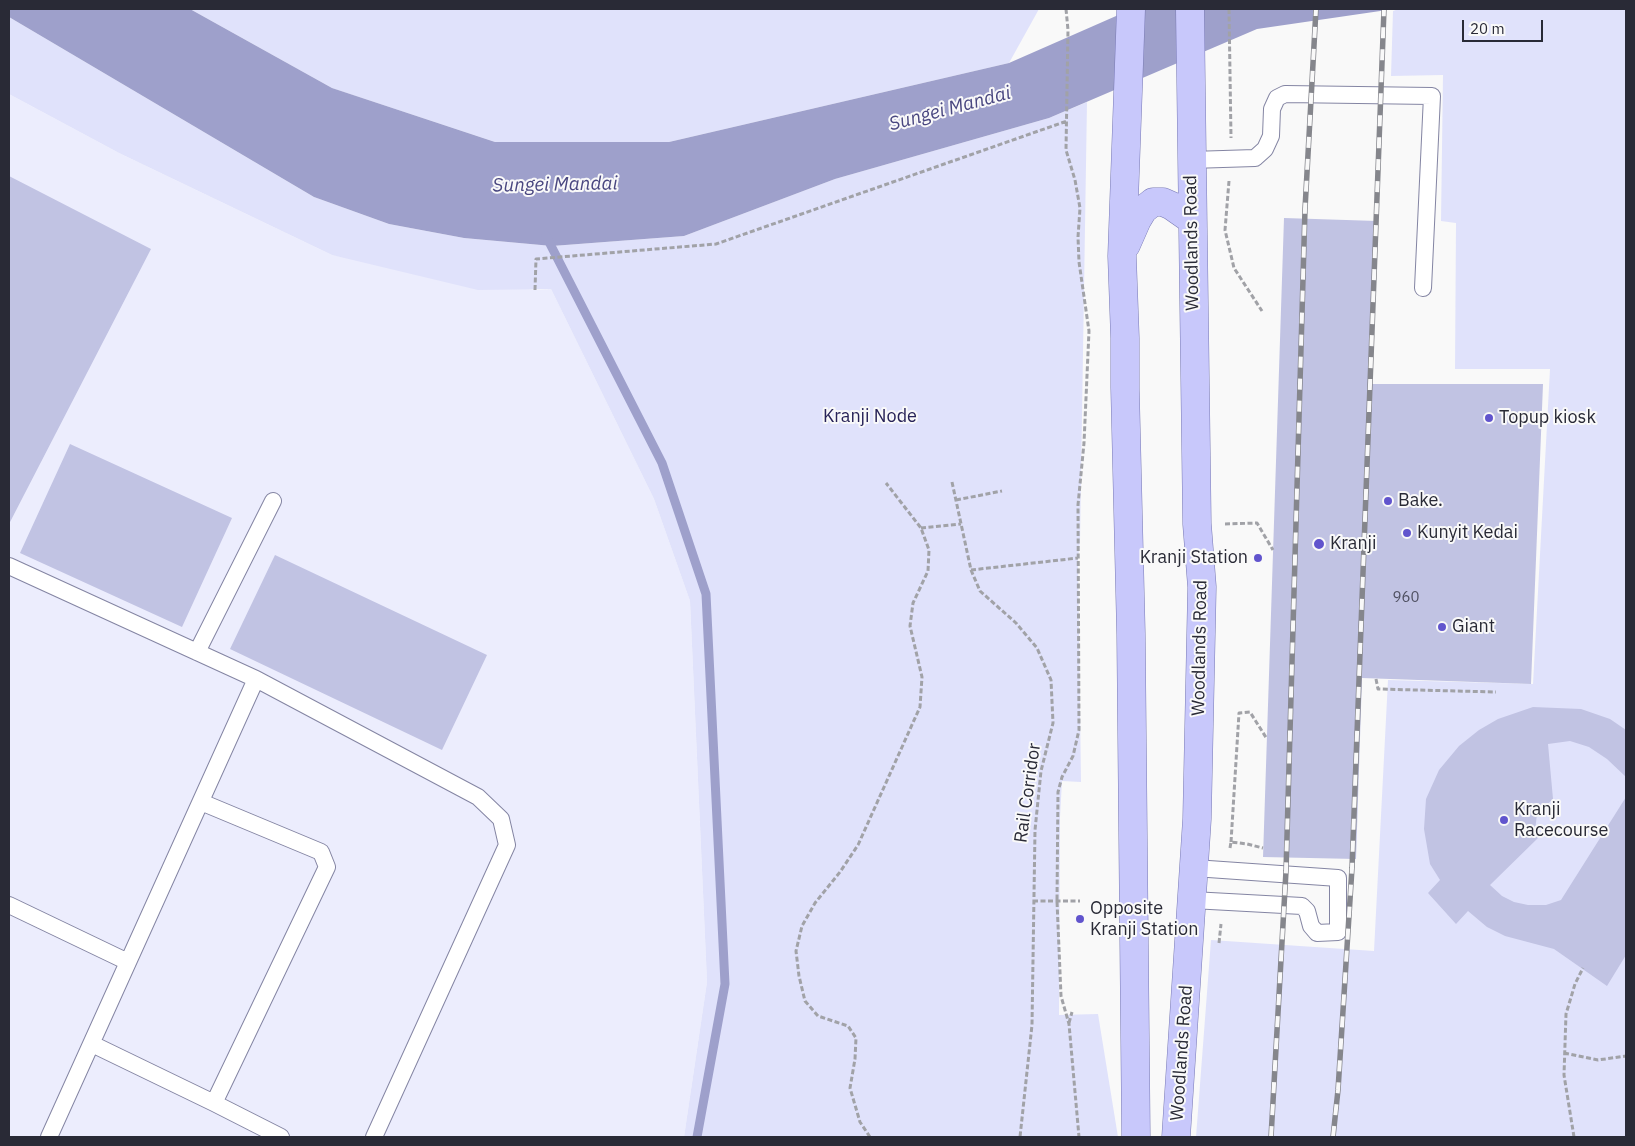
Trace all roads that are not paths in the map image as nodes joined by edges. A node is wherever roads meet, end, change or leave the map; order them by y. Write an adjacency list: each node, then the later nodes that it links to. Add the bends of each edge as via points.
1 (1190, 9): 3 (main road, Woodlands Road)
2 (1129, 13): 5 (main road)
3 (1191, 160): 4 (main road, Woodlands Road); 6 (lane, via 1255,158 1265,149 1271,136 1272,109 1277,98 1285,94 1432,96)
4 (1192, 220): 5 (main road, via 1172,206 1153,202 1137,220); 12 (main road, Woodlands Road, via 1197,524 1202,587)
5 (1122, 256): 21 (main road, via 1131,634)
6 (1423, 288)
7 (273, 501): 9 (lane)
8 (9, 566): 9 (lane)
9 (196, 652): 10 (lane)
10 (256, 679): 11 (lane); 20 (lane, via 478,797 501,819 507,845)
11 (201, 802): 15 (lane); 17 (lane, via 321,852 327,867)
12 (1194, 868): 13 (main road, Woodlands Road); 13 (lane, via 1338,878 1338,932 1317,933 1302,906)
13 (1192, 900): 22 (main road, Woodlands Road)
14 (9, 905): 15 (lane)
15 (128, 962): 16 (lane)
16 (92, 1044): 17 (lane); 18 (lane)
17 (214, 1103): 19 (lane)
18 (49, 1137)
19 (281, 1137)
20 (374, 1137)
21 (1136, 1137)
22 (1176, 1137)

